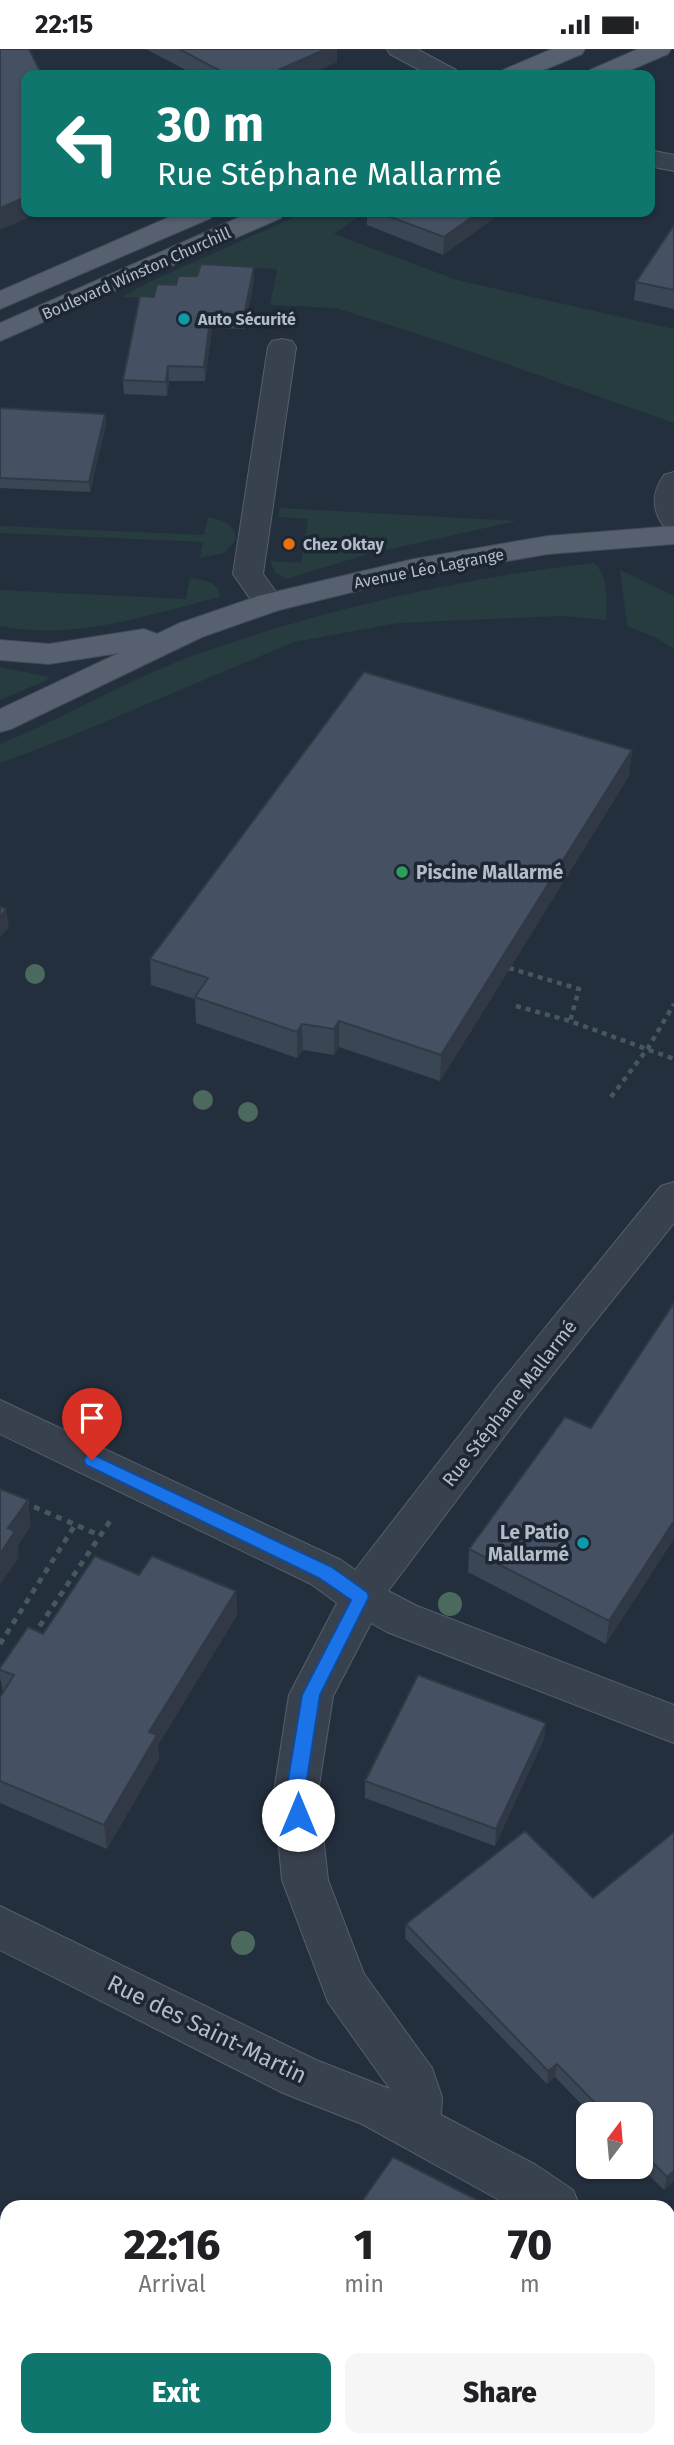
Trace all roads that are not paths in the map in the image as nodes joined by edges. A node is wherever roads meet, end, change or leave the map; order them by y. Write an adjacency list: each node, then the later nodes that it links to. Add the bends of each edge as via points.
1 (399, 49): 4 (street)
2 (573, 49): 5 (main road)
3 (659, 49): 6 (main road)
4 (438, 70)
5 (524, 70)
6 (611, 70)
7 (655, 159): 8 (street)
8 (674, 163)
9 (191, 217): 11 (main road, Boulevard Winston Churchill)
10 (261, 217): 12 (main road, Boulevard Winston Churchill)
11 (0, 301)
12 (0, 333)
13 (282, 347): 17 (street, via 248,574)
14 (674, 481): 15 (street, via 668,491)
15 (674, 519)
16 (674, 535): 17 (main road, Avenue Léo Lagrange, via 522,549 414,568)
17 (269, 604): 18 (main road, Avenue Léo Lagrange)
18 (191, 630): 19 (main road, Avenue Léo Lagrange, via 49,654); 20 (main road, Avenue Léo Lagrange)
19 (0, 650)
20 (0, 722)
21 (670, 1209): 23 (street, Rue Stéphane Mallarmé, via 511,1398)
22 (0, 1416): 23 (street, via 326,1572)
23 (361, 1597): 24 (street, via 402,1619); 26 (street, via 311,1695 296,1792 304,1880 345,1987 415,2084)
24 (674, 1724)
25 (0, 1927): 26 (street, Rue des Saint-Martin, via 300,2077)
26 (416, 2126): 27 (street, Rue des Saint-Martin)
27 (545, 2200)

